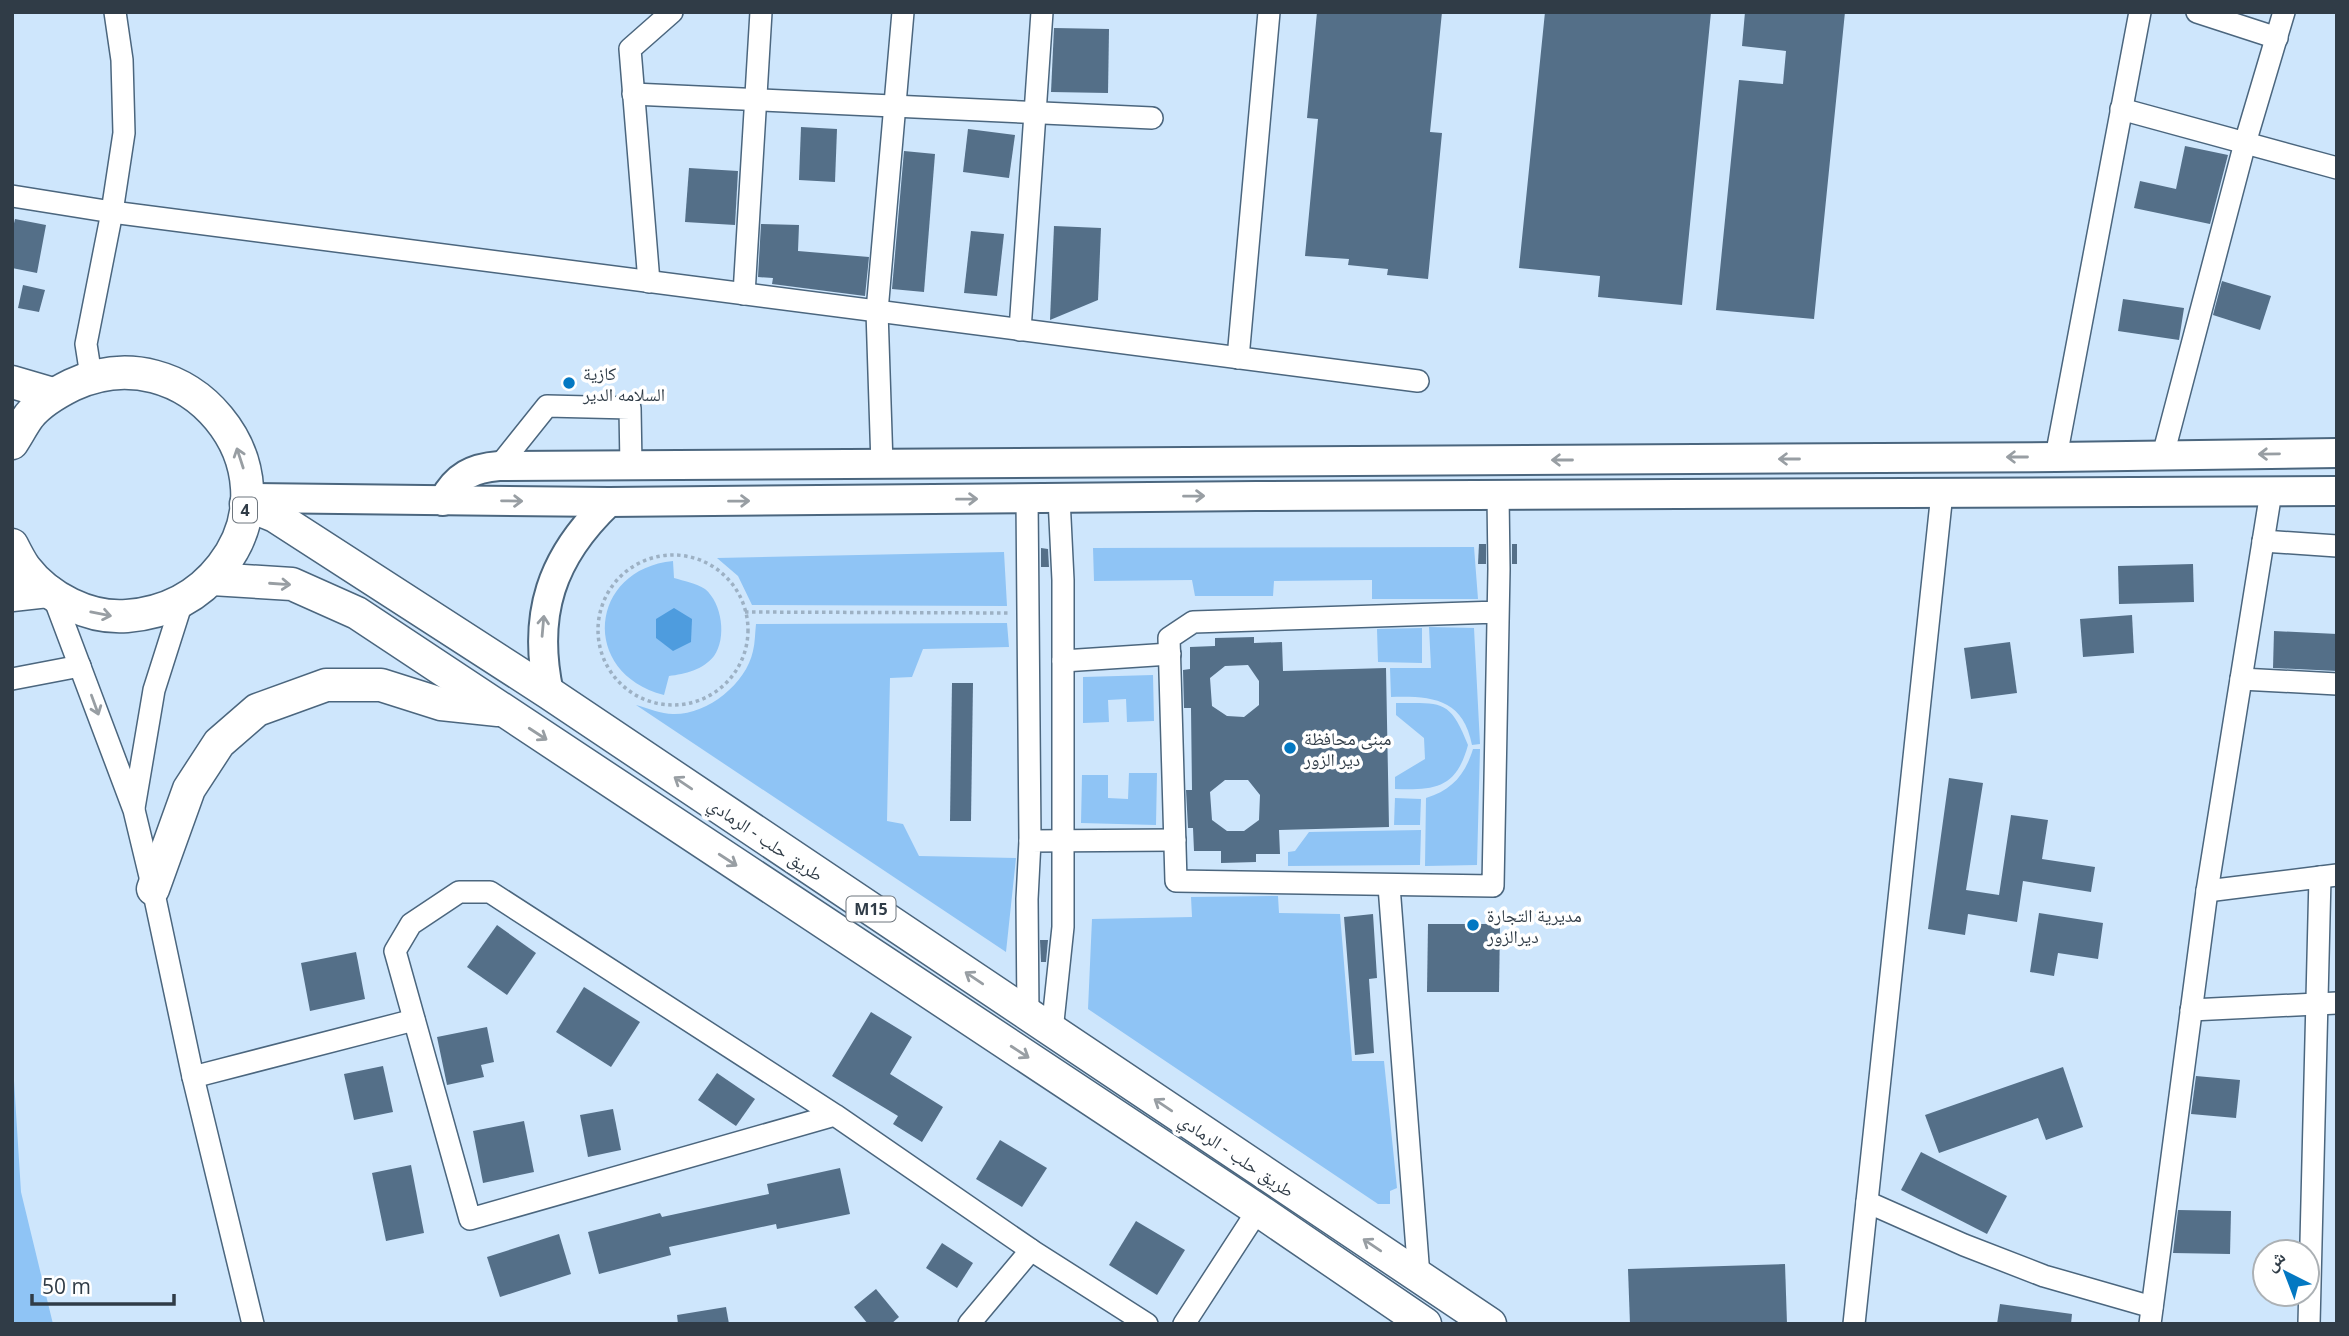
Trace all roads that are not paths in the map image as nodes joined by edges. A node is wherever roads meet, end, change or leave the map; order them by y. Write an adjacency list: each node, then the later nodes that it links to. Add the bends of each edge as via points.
1 (115, 12): 20 (street, via 124,133)
2 (672, 12): 11 (street, via 629,49)
3 (761, 12): 12 (street)
4 (903, 12): 13 (street)
5 (1042, 12): 15 (street)
6 (1269, 12): 25 (street)
7 (2140, 12): 14 (street)
8 (2197, 12): 10 (street)
9 (2284, 12): 10 (street)
10 (2277, 37): 17 (street)
11 (634, 94): 12 (street); 21 (street)
12 (756, 100): 13 (street); 22 (street)
13 (895, 106): 15 (street); 23 (street)
14 (2121, 109): 17 (street); 34 (street)
15 (1035, 113): 16 (street); 24 (street)
16 (1152, 118)
17 (2245, 143): 18 (street); 32 (street)
18 (2337, 168)
19 (12, 197): 20 (street)
20 (112, 212): 21 (street); 26 (street, via 86,344)
21 (649, 282): 22 (street)
22 (744, 294): 23 (street)
23 (877, 311): 24 (street); 35 (street)
24 (1020, 330): 25 (street)
25 (1238, 358): 27 (street)
26 (92, 376): 29 (highway, 4); 45 (highway, 4, one-way to 26, via 243,466 232,435 212,408 187,388 156,376 124,371)
27 (1418, 381)
28 (12, 382): 29 (highway)
29 (53, 394): 30 (highway, 4, via 29,415)
30 (12, 443)
31 (2337, 453): 33 (main road, one-way to 33)
32 (2163, 455): 33 (main road); 34 (main road)
33 (2197, 455): 39 (main road)
34 (2056, 457): 35 (main road, one-way to 35)
35 (881, 465): 37 (main road)
36 (499, 466): 37 (main road); 37 (street, via 547,406 630,408); 46 (main road, via 467,472)
37 (631, 466)
38 (2337, 491): 40 (main road)
39 (2198, 492): 40 (main road); 41 (main road)
40 (2271, 492): 48 (street)
41 (1942, 493): 42 (main road); 78 (street)
42 (1498, 495): 44 (main road, one-way to 42); 55 (street)
43 (1027, 498): 44 (main road); 47 (main road, one-way to 43); 66 (street)
44 (1059, 498): 57 (street)
45 (246, 501): 46 (main road); 51 (highway, 4, via 241,531); 62 (highway, طريق حلب - الرمادي / M15)
46 (443, 501): 47 (main road, one-way to 47)
47 (609, 502): 62 (main road, one-way to 47, via 542,641 550,589 573,541)
48 (2263, 541): 50 (street); 60 (street)
49 (12, 545): 52 (highway, 4, via 25,568)
50 (2337, 546)
51 (212, 579): 54 (highway, 4); 63 (highway, طريق حلب - الرمادي / M15, one-way to 63, via 292,584 357,613)
52 (50, 593): 53 (highway); 54 (highway, 4, one-way to 54, via 83,610 117,617 150,614); 58 (street)
53 (12, 595)
54 (182, 602): 64 (street, via 154,690)
55 (1498, 612): 56 (street, via 1193,622 1169,638); 69 (street, via 1493,886)
56 (1170, 654): 57 (street); 65 (street)
57 (1063, 661): 67 (street)
58 (80, 666): 59 (street); 64 (street, one-way to 64)
59 (12, 679)
60 (2241, 679): 61 (street); 71 (street)
61 (2337, 684)
62 (549, 693): 75 (highway, طريق حلب - الرمادي / M15, one-way to 62)
63 (501, 710): 70 (highway, via 441,704 381,685 326,685 257,710 219,743 189,789); 79 (highway, طريق حلب - الرمادي / M15, one-way to 79)
64 (134, 810): 70 (street)
65 (1175, 840): 67 (street); 69 (street, via 1176,881)
66 (1030, 841): 67 (street); 75 (street, via 1027,899)
67 (1064, 842): 75 (street, via 1063,927)
68 (2328, 876): 71 (street); 72 (street)
69 (1389, 886): 81 (street)
70 (153, 889): 76 (street)
71 (2207, 891): 73 (street)
72 (2327, 1003): 73 (street); 91 (street)
73 (2191, 1010): 83 (street)
74 (414, 1020): 76 (street); 77 (street, via 470,1219); 77 (street, via 395,951 411,924 459,892 491,892)
75 (1040, 1023): 81 (highway, طريق حلب - الرمادي / M15, one-way to 75)
76 (193, 1077): 84 (street)
77 (835, 1115): 80 (street)
78 (1867, 1202): 83 (street, via 1964,1245); 90 (street)
79 (1258, 1210): 82 (highway, طريق حلب - الرمادي / M15); 87 (street)
80 (1031, 1250): 85 (street); 86 (street)
81 (1419, 1276): 89 (highway, طريق حلب - الرمادي / M15)
82 (1392, 1315): 88 (highway, طريق حلب - الرمادي / M15)
83 (2151, 1315)
84 (253, 1324)
85 (969, 1324)
86 (1147, 1324)
87 (1184, 1324)
88 (1425, 1324)
89 (1490, 1324)
90 (1854, 1324)
91 (2309, 1324)

